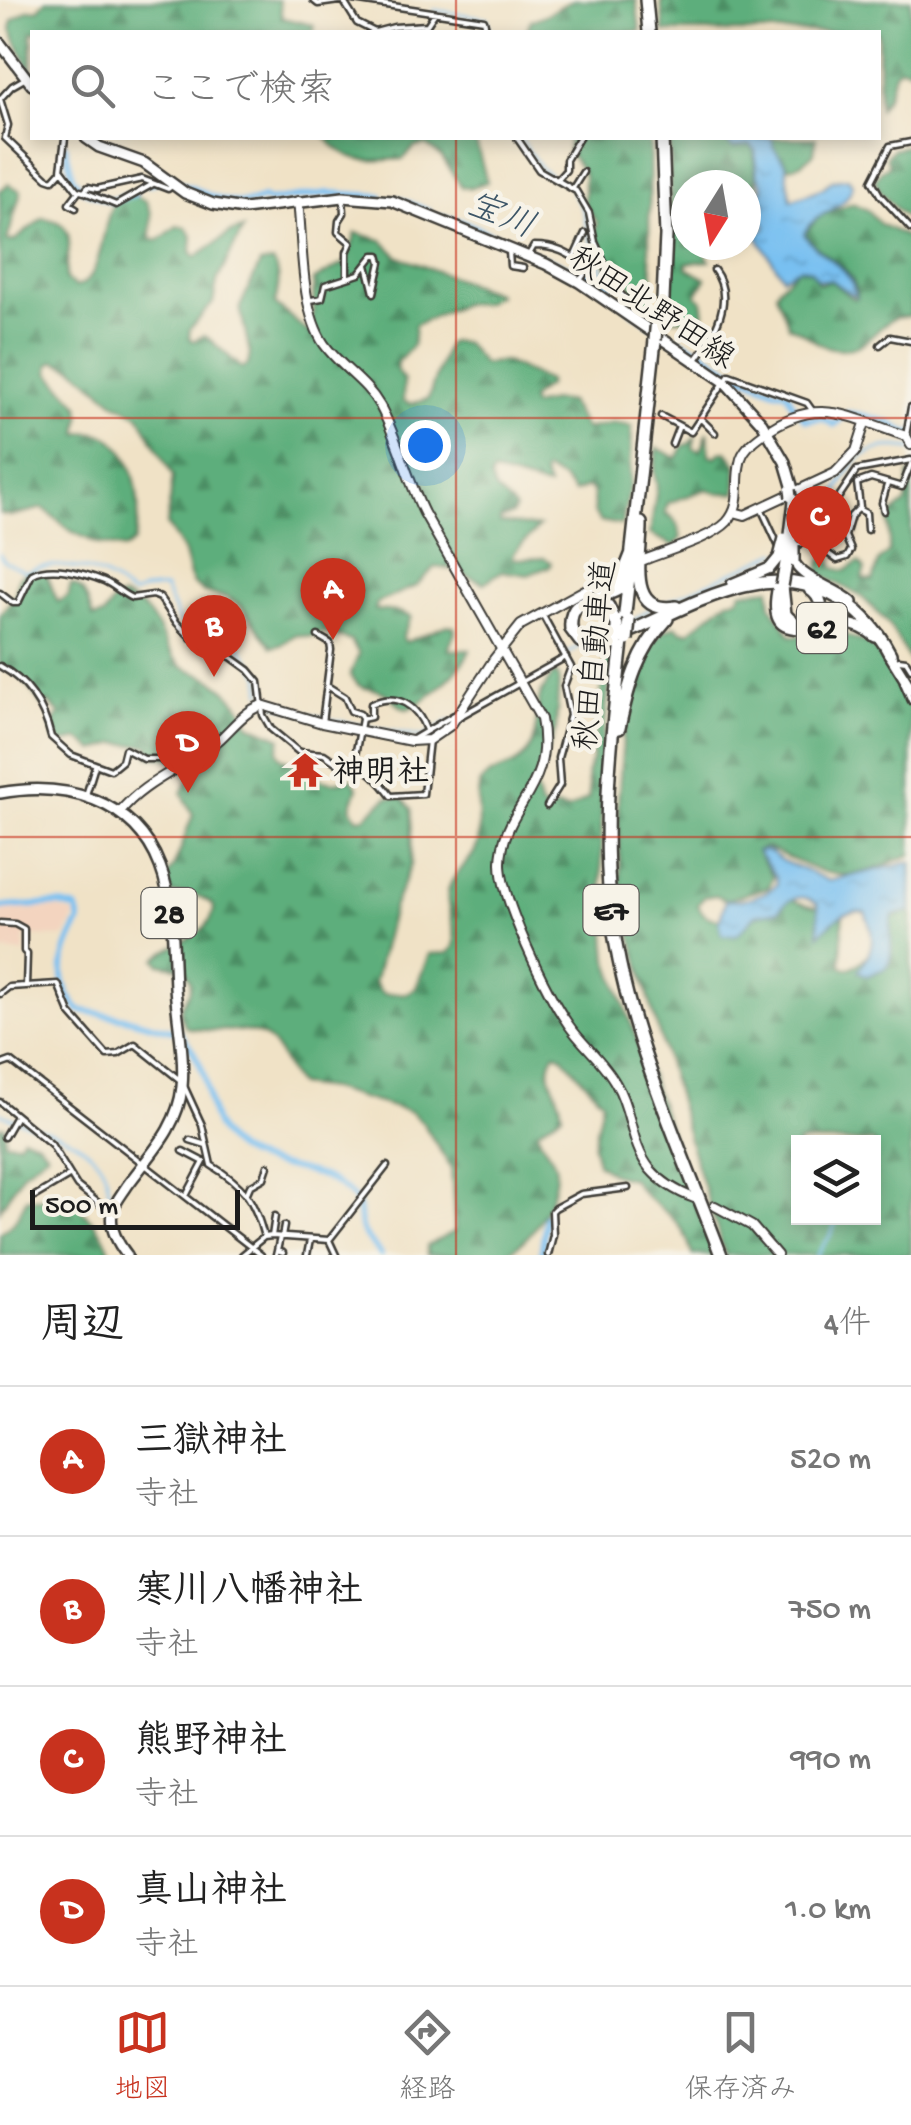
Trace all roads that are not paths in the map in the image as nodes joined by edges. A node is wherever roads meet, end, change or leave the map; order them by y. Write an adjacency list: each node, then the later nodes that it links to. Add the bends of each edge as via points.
1 (313, 0): 4 (street)
2 (354, 0): 5 (street)
3 (646, 0): 9 (highway)
4 (345, 1): 6 (street, via 357,23)
5 (434, 13): 7 (street, via 426,26); 8 (street, via 484,20)
6 (371, 30)
7 (387, 30)
8 (486, 30)
9 (650, 30)
10 (0, 43): 11 (main road)
11 (30, 82): 12 (street)
12 (0, 99): 20 (street, via 5,138 47,178)
13 (64, 140): 20 (street)
14 (89, 140): 19 (main road, 秋田北野田線)
15 (518, 140): 23 (street, via 539,170)
16 (578, 140): 23 (street)
17 (660, 140): 45 (highway, 秋田自動車道, bridge)
18 (911, 142): 31 (street, via 890,146 872,181)
19 (144, 163): 22 (street); 24 (main road, 秋田北野田線)
20 (61, 170): 27 (street)
21 (582, 172): 26 (street)
22 (142, 179): 25 (street); 27 (street)
23 (555, 180): 26 (street)
24 (170, 181): 25 (street, via 168,188); 29 (main road, 秋田北野田線, via 196,198 237,209)
25 (151, 184): 27 (street, via 116,205)
26 (573, 188): 38 (street, via 589,213)
27 (84, 191): 30 (street, via 70,204)
28 (343, 197): 29 (main road, 秋田北野田線); 35 (main road, 秋田北野田線, via 401,204); 42 (street, via 338,232 351,243)
29 (298, 201): 43 (street)
30 (76, 208)
31 (911, 228)
32 (585, 233): 37 (street)
33 (528, 239): 34 (street)
34 (536, 245): 36 (street); 37 (street)
35 (509, 247): 36 (main road, 秋田北野田線); 36 (street, via 510,266 521,269)
36 (528, 254): 41 (main road, 秋田北野田線)
37 (574, 255): 41 (street)
38 (602, 262): 41 (street); 44 (street)
39 (367, 265): 39 (street, via 374,255 381,258 374,293); 42 (street)
40 (714, 270): 48 (street, via 724,288 718,327)
41 (585, 274): 44 (main road, 秋田北野田線)
42 (348, 278): 43 (street, via 325,284 322,298)
43 (308, 301): 84 (street, via 323,342 383,410 416,498)
44 (622, 304): 48 (main road, 秋田北野田線)
45 (657, 341): 69 (highway, 秋田自動車道); 73 (highway, 秋田自動車道)
46 (911, 342): 47 (street, via 890,338)
47 (880, 345)
48 (700, 354): 49 (main road, 秋田北野田線)
49 (724, 382): 51 (street, via 729,375 758,383 810,404); 53 (street); 56 (main road, 秋田北野田線)
50 (911, 406): 58 (street)
51 (803, 412): 54 (street); 56 (street)
52 (661, 416): 55 (street)
53 (700, 418): 55 (street, via 691,432); 57 (street)
54 (865, 423): 58 (street); 65 (street, via 856,450 835,473)
55 (679, 426): 59 (street)
56 (768, 430): 64 (main road, 秋田北野田線); 68 (street, via 741,458)
57 (715, 433)
58 (908, 437)
59 (672, 444)
60 (911, 462): 61 (street, via 863,467); 63 (street, via 904,485)
61 (852, 476): 62 (street); 72 (street)
62 (860, 480): 63 (street); 66 (street)
63 (886, 485): 67 (street)
64 (792, 495): 71 (highway)
65 (761, 508): 68 (street, via 742,516); 72 (street, via 782,554)
66 (859, 510): 70 (street, via 866,513); 72 (street, via 851,516 847,557 837,560)
67 (884, 511)
68 (734, 512): 73 (street, via 715,530)
69 (641, 519): 79 (highway, via 641,591 657,608); 81 (highway, 秋田自動車道)
70 (866, 530)
71 (789, 535): 75 (main road, bridge, via 770,568); 76 (highway, bridge); 78 (main road, 62, bridge, via 800,572)
72 (807, 538)
73 (638, 558): 79 (highway, via 617,590 574,610 574,635 598,644); 81 (highway, 秋田自動車道)
74 (621, 570): 80 (street)
75 (732, 584): 78 (highway, via 800,579); 79 (highway)
76 (782, 585): 79 (highway, via 730,589); 85 (highway, via 816,588 842,600); 85 (main road, 62, via 775,606 788,627 856,625)
77 (0, 593): 93 (street, via 18,603 32,574 70,570 132,598 153,594 202,649 231,656 249,670 259,682)
78 (850, 600): 85 (main road, 62, via 877,626)
79 (677, 610): 81 (highway, via 595,642 577,634 573,622 579,607 598,601); 98 (highway, via 636,662)
80 (542, 614): 84 (street); 86 (street)
81 (624, 622): 83 (highway, bridge)
82 (318, 636): 90 (street, via 330,643)
83 (622, 642): 98 (highway, 秋田自動車道 / E7); 123 (highway, 秋田自動車道 / E7, via 606,833 614,932 636,1025)
84 (501, 649): 89 (street); 94 (street)
85 (894, 657): 88 (main road, 62)
86 (566, 658): 89 (street); 104 (street, via 570,716 558,758 560,785)
87 (0, 666): 100 (street, via 32,691 59,747)
88 (909, 676): 91 (main road, 62); 92 (street, via 902,685)
89 (522, 683): 94 (street); 129 (street, via 541,719 545,753 505,839 505,890 552,1000 615,1080 641,1154 662,1180)
90 (329, 687): 95 (street); 96 (street, via 360,714)
91 (911, 689)
92 (911, 701)
93 (262, 705): 95 (street); 99 (street, via 268,724 299,752 324,754 343,766); 101 (street)
94 (458, 716): 97 (street, via 442,733)
95 (322, 723): 96 (street)
96 (360, 726): 97 (street, via 411,741); 97 (street, via 371,717 371,704 391,699 412,705); 99 (street)
97 (427, 735): 99 (street, via 423,794 391,796)
98 (615, 745): 123 (highway, 秋田自動車道 / E7, via 611,832 620,930)
99 (354, 761)
100 (95, 766): 101 (street, via 111,770 125,749 160,759); 103 (street)
101 (174, 772): 105 (street, via 132,797)
102 (0, 793): 103 (main road, 28, via 39,788)
103 (86, 795): 105 (main road, 28)
104 (547, 806)
105 (118, 814): 110 (main road, 28, via 150,846 163,878)
106 (0, 923): 107 (street, via 24,930)
107 (26, 986): 108 (street); 110 (street, via 58,984 70,1012 107,1055 135,1044)
108 (1, 994)
109 (0, 1065): 119 (street, via 11,1061)
110 (182, 1083): 112 (main road, 28); 112 (street)
111 (0, 1102): 113 (street)
112 (185, 1113): 116 (street, via 200,1121); 119 (main road, 28)
113 (14, 1118): 114 (street); 124 (street, via 55,1149)
114 (4, 1138)
115 (190, 1140): 116 (street)
116 (206, 1145): 120 (street)
117 (183, 1151): 118 (street)
118 (204, 1162): 120 (street); 128 (street)
119 (143, 1164): 128 (street); 131 (main road, 28)
120 (211, 1165): 126 (street)
121 (268, 1166): 126 (street)
122 (387, 1166): 138 (street)
123 (688, 1168): 147 (highway, 秋田自動車道 / E7)
124 (69, 1176): 127 (street); 131 (street)
125 (628, 1188): 146 (street, via 581,1194 555,1208)
126 (247, 1193): 134 (street)
127 (34, 1196)
128 (186, 1196): 139 (street)
129 (694, 1198)
130 (715, 1206): 148 (street, via 752,1226)
131 (112, 1213): 141 (main road)
132 (275, 1216): 135 (street)
133 (284, 1226): 136 (street)
134 (264, 1236): 135 (street); 139 (street)
135 (272, 1236): 136 (street)
136 (281, 1237): 137 (street); 140 (street)
137 (310, 1240): 138 (street); 144 (street)
138 (329, 1240): 145 (street)
139 (250, 1246): 142 (street); 143 (street)
140 (278, 1253)
141 (126, 1255)
142 (242, 1255)
143 (261, 1255)
144 (307, 1255)
145 (336, 1255)
146 (548, 1255)
147 (721, 1255)
148 (777, 1255)

